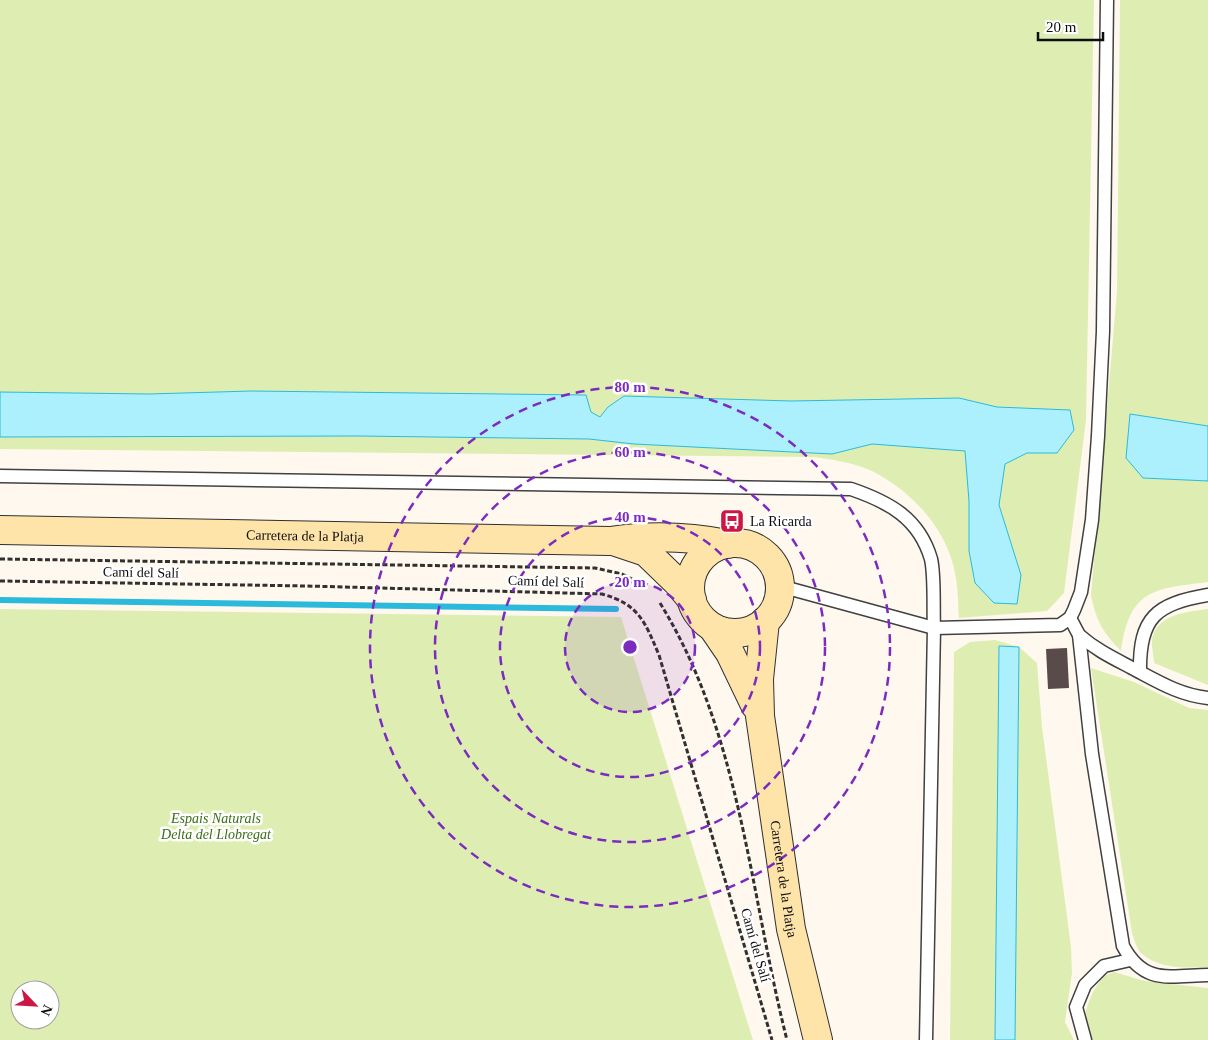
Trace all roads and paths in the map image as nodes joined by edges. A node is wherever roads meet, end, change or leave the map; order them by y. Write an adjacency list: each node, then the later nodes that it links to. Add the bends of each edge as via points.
1 (1107, 0): 13 (lane, via 1103,331 1098,436 1092,520 1080,592)
2 (0, 476): 16 (lane, via 851,489 902,512 916,529 931,560)
3 (0, 530): 4 (street, Carretera de la Platja)
4 (610, 540): 5 (street, Carretera de la Platja, via 642,536 691,537); 12 (street, Carretera de la Platja, via 646,552)
5 (727, 544): 9 (street, via 748,545 762,552 777,572); 12 (street, via 707,552 697,564 690,580)
6 (0, 559): 8 (path, via 595,568 622,574)
7 (0, 581): 23 (path, Camí del Salí, via 602,594 629,604 647,628 659,655)
8 (643, 585)
9 (780, 586): 14 (street, via 772,614); 16 (lane)
10 (1208, 595): 18 (lane, via 1179,600 1159,611 1144,629)
11 (655, 597): 24 (path, via 668,615 697,679 724,758 738,808)
12 (692, 600): 15 (street, via 702,619)
13 (1070, 618): 16 (lane, via 1060,624); 17 (lane)
14 (765, 621): 15 (street, via 755,629 740,633); 20 (street, Carretera de la Platja, via 759,679)
15 (713, 628): 20 (street, Carretera de la Platja, via 738,666)
16 (934, 628): 26 (lane)
17 (1079, 635): 18 (lane, via 1096,650); 21 (lane, via 1092,754 1122,946)
18 (1140, 672): 19 (lane, via 1172,689)
19 (1208, 698)
20 (760, 716): 25 (street, Carretera de la Platja, via 791,929)
21 (1130, 960): 22 (lane, via 1143,971 1157,976); 27 (lane, via 1104,966 1085,985 1076,1007)
22 (1208, 975)
23 (772, 1040)
24 (787, 1040)
25 (818, 1040)
26 (926, 1040)
27 (1084, 1040)

